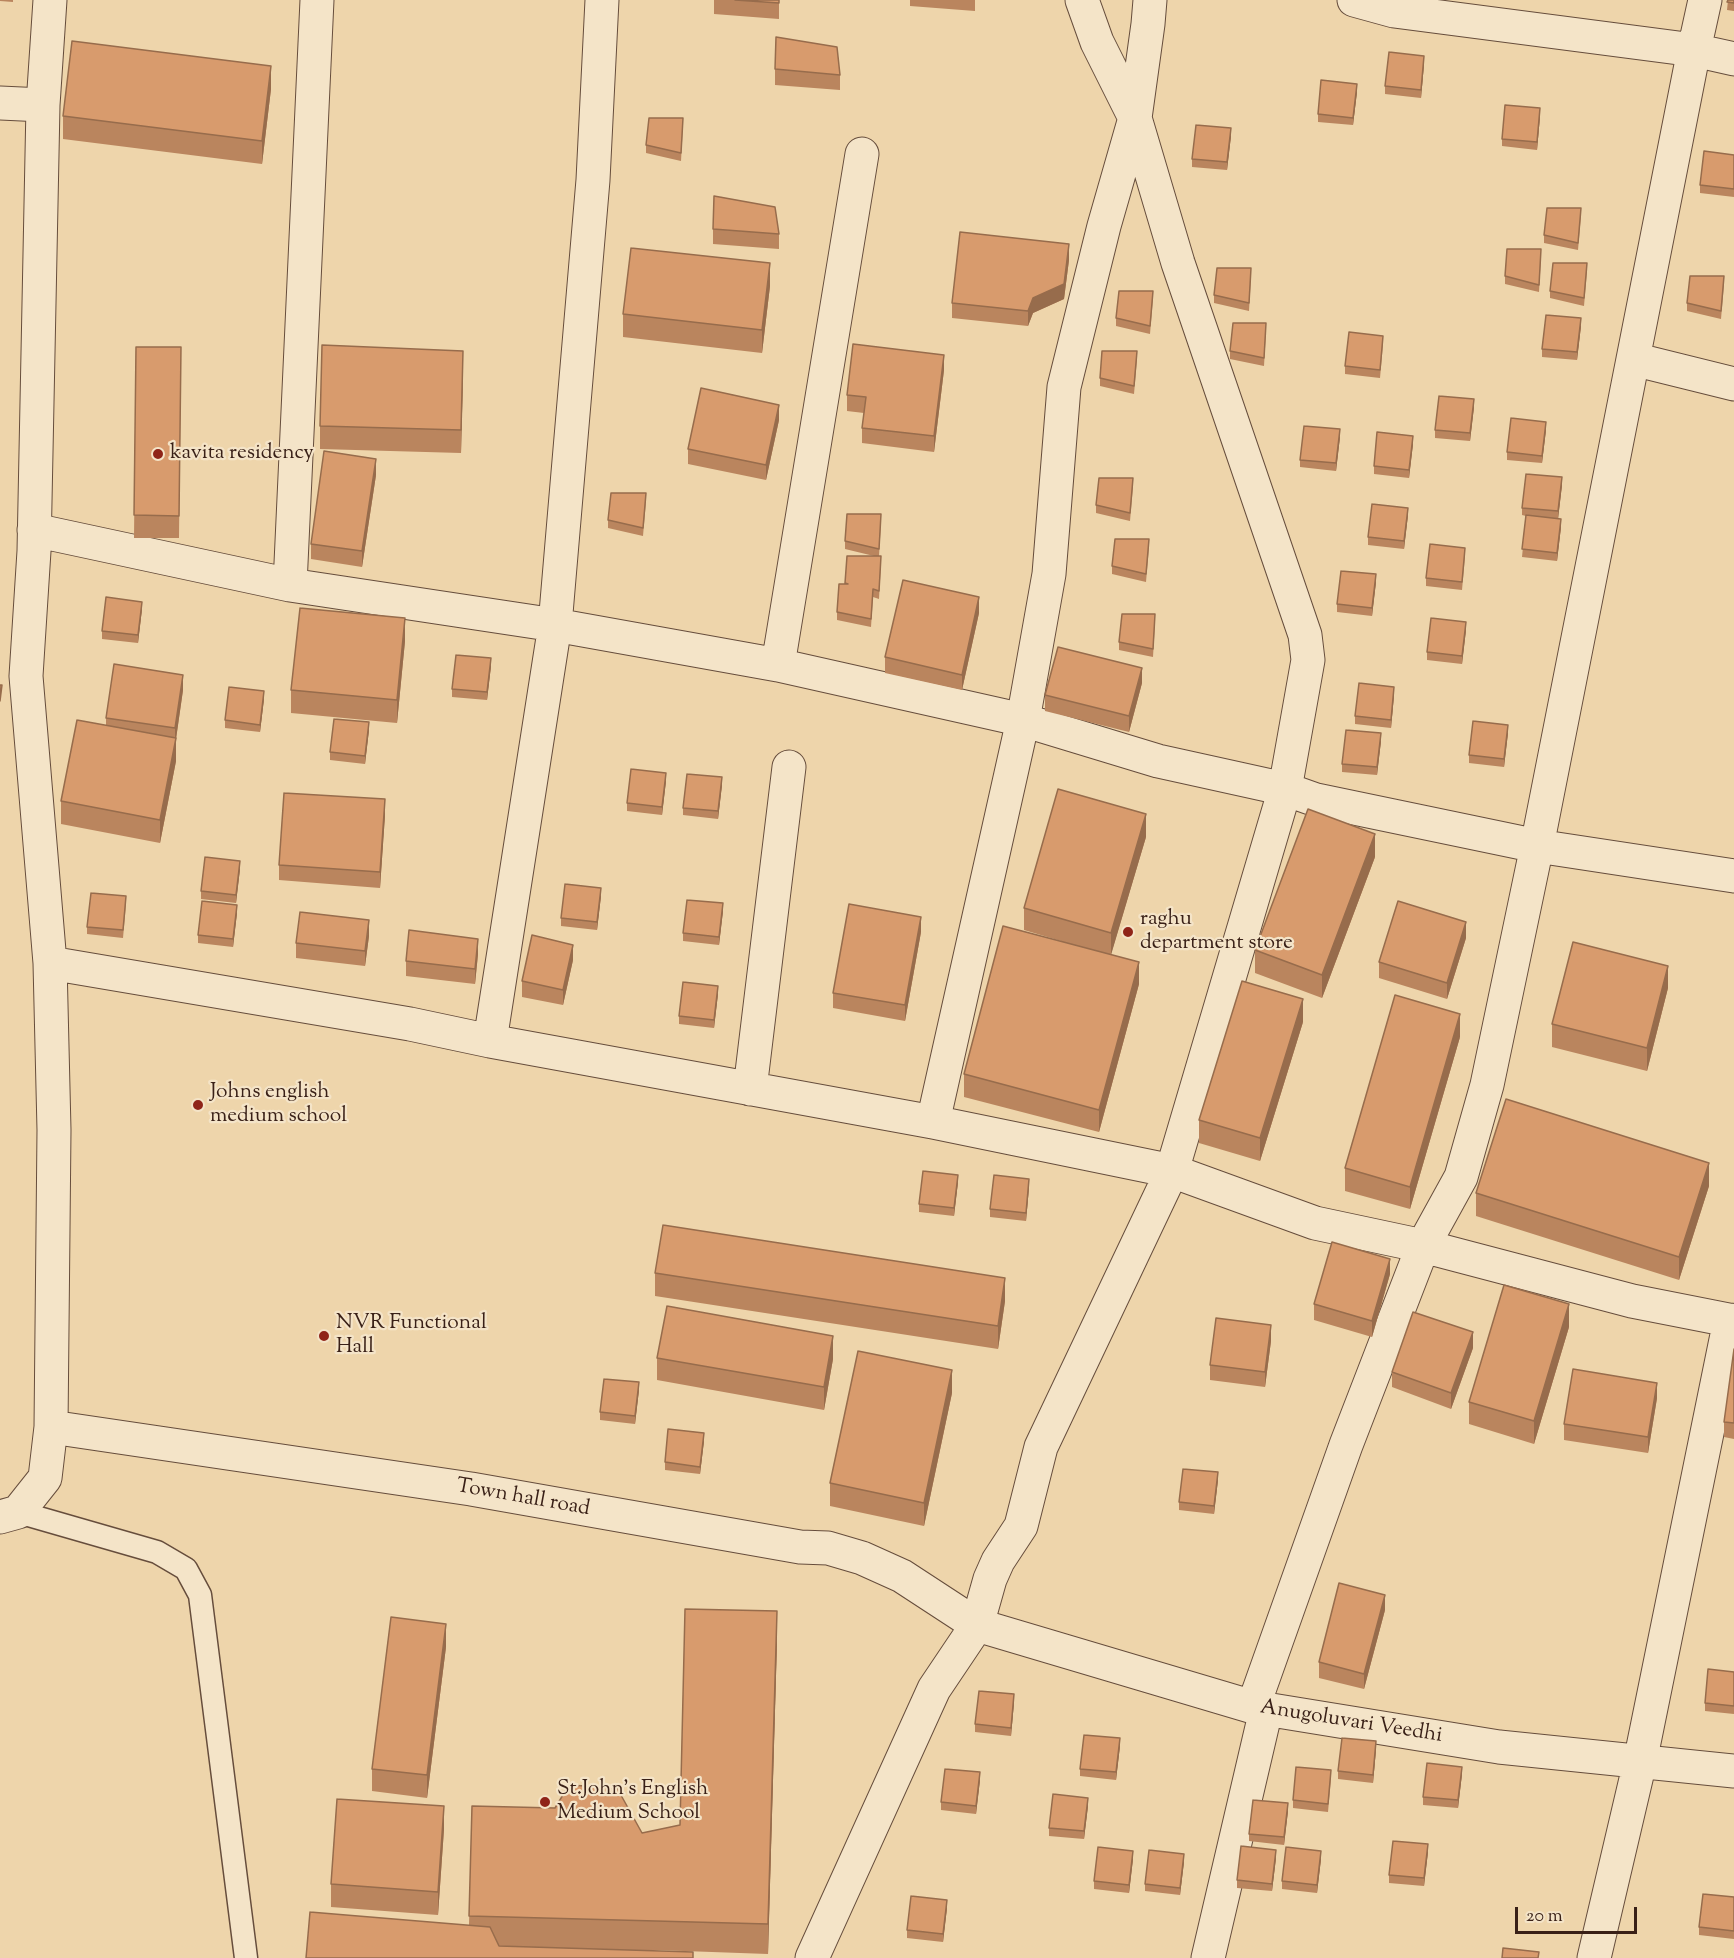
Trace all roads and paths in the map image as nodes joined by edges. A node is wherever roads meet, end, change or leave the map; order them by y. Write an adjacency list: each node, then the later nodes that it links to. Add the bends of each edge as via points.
1 (51, 0): 11 (street)
2 (317, 0): 17 (street)
3 (602, 0): 18 (street, via 593,180)
4 (1082, 0): 12 (street, via 1097,42)
5 (1150, 0): 12 (street)
6 (1354, 0): 8 (street, via 1394,11)
7 (1705, 0): 8 (street)
8 (1694, 50): 9 (street); 14 (street)
9 (1734, 59)
10 (0, 103): 11 (street)
11 (43, 105): 16 (street)
12 (1135, 118): 21 (street, via 1064,387 1049,574); 23 (street, via 1178,263 1305,635 1308,660)
13 (862, 154): 19 (street)
14 (1633, 359): 15 (street); 24 (street)
15 (1734, 384)
16 (34, 530): 17 (street); 20 (street)
17 (290, 585): 18 (street)
18 (555, 625): 19 (street); 27 (street)
19 (778, 665): 21 (street)
20 (13, 674): 26 (street)
21 (1023, 720): 23 (street, via 1158,761); 29 (street)
22 (789, 767): 28 (street)
23 (1285, 789): 24 (street, via 1316,800); 30 (street)
24 (1537, 846): 25 (street); 31 (street, via 1487,1085 1471,1143 1461,1177)
25 (1734, 876)
26 (50, 963): 27 (street); 33 (street, via 54,1130)
27 (490, 1041): 28 (street)
28 (750, 1089): 29 (street)
29 (933, 1122): 30 (street)
30 (1172, 1171): 31 (street, via 1316,1223); 35 (street, via 1041,1447 1021,1526 998,1561)
31 (1423, 1246): 32 (street, via 1632,1301); 36 (street, via 1346,1445)
32 (1732, 1321): 37 (street)
33 (51, 1427): 34 (street, via 45,1478); 35 (street, Town hall road, via 471,1489 800,1547 828,1548 902,1576)
34 (9, 1514): 40 (lane, via 157,1552 186,1569 200,1595)
35 (977, 1625): 36 (street, Anugoluvari Veedhi); 39 (street, via 934,1689)
36 (1260, 1708): 37 (street, Anugoluvari Veedhi, via 1499,1747); 41 (street)
37 (1640, 1762): 38 (street, Anugoluvari Veedhi); 42 (street)
38 (1734, 1771)
39 (818, 1957)
40 (246, 1958)
41 (1208, 1958)
42 (1594, 1958)

